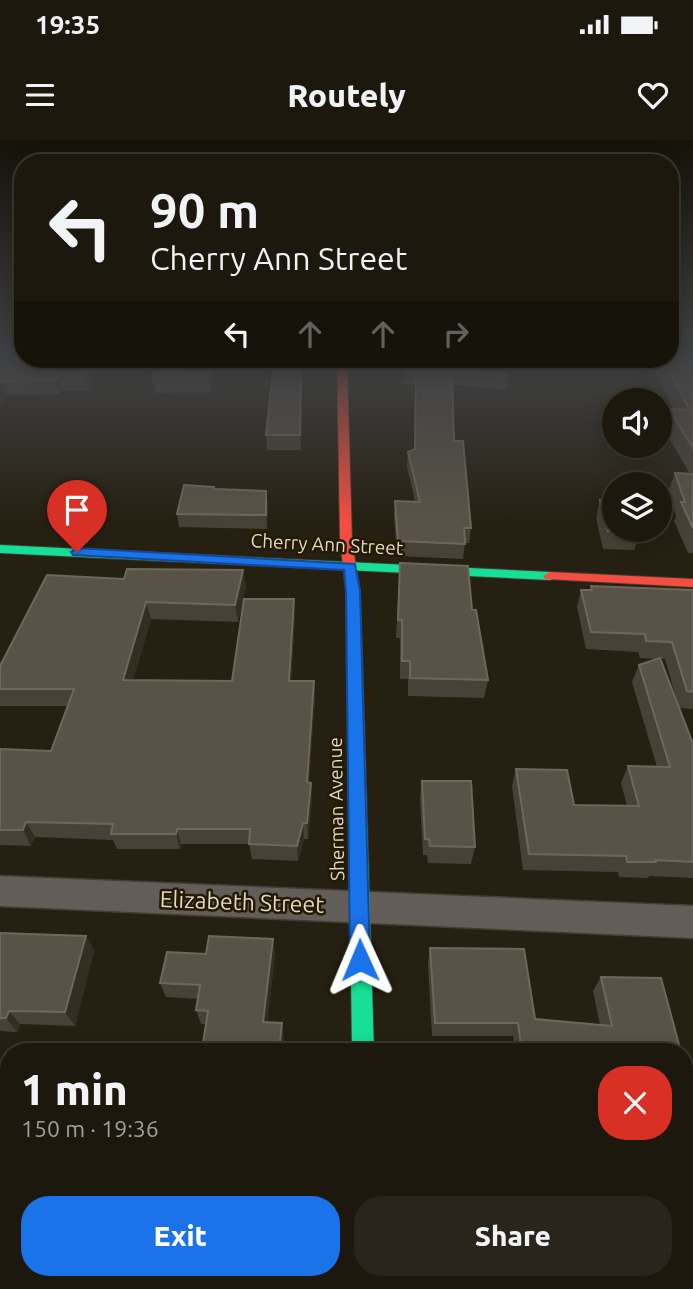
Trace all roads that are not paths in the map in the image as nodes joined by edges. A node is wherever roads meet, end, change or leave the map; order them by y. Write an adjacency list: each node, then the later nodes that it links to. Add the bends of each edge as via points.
1 (343, 415): 3 (main road, Sherman Avenue)
2 (0, 549): 3 (main road, Cherry Ann Street)
3 (350, 566): 4 (main road, Cherry Ann Street); 6 (main road, Sherman Avenue)
4 (693, 583)
5 (0, 891): 6 (street, Elizabeth Street)
6 (359, 906): 7 (street, Elizabeth Street); 8 (main road, Sherman Avenue)
7 (693, 922)
8 (363, 1043)

